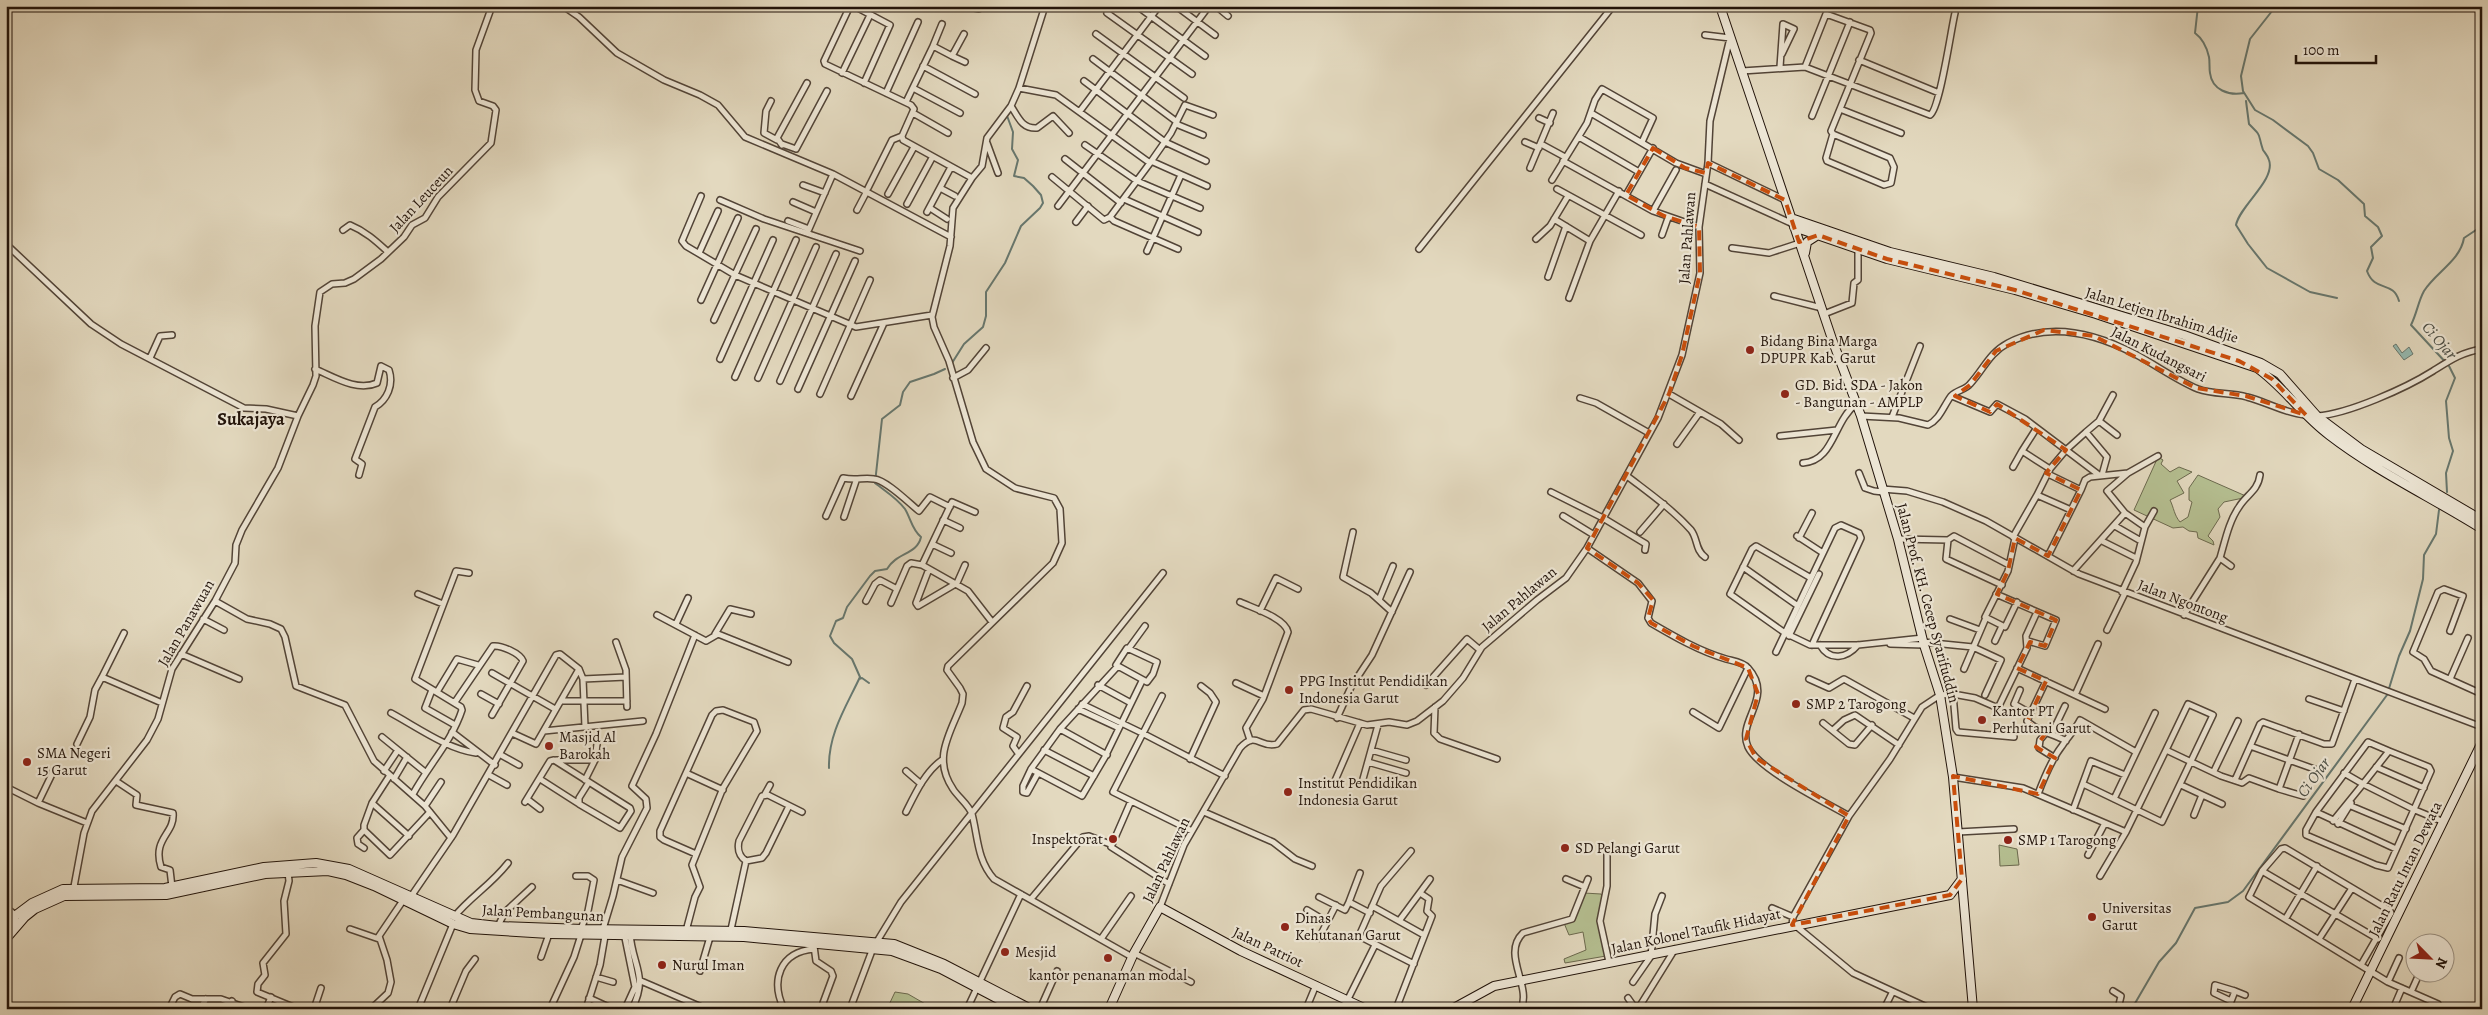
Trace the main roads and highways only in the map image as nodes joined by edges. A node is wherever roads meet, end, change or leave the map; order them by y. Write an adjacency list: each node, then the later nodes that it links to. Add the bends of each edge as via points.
1 (1720, 6): 2 (main road, Jalan Prof. KH. Cecep Syarifuddin)
2 (1793, 223): 3 (main road, Jalan Letjen Ibrahim Adjie); 4 (main road, Jalan Prof. KH. Cecep Syarifuddin); 5 (main road, Jalan Letjen Ibrahim Adjie, via 1890,252 1994,277)
3 (1818, 235): 4 (main road, via 1807,242); 5 (main road, Jalan Letjen Ibrahim Adjie, via 1887,259 2015,290)
4 (1804, 256): 12 (main road, Jalan Prof. KH. Cecep Syarifuddin, via 1883,490 1940,694 1956,777)
5 (2183, 338): 6 (main road, Jalan Letjen Ibrahim Adjie, via 2257,368 2306,415 2358,457); 6 (main road, Jalan Letjen Ibrahim Adjie, via 2242,354 2280,374 2317,416)
6 (2398, 476): 7 (main road, Jalan Letjen Ibrahim Adjie); 8 (main road, Jalan Letjen Ibrahim Adjie)
7 (2482, 520)
8 (2482, 529)
9 (2482, 742): 31 (main road, Jalan Ratu Intan Dewata)
10 (301, 867): 11 (main road, Jalan Pembangunan, via 288,872); 11 (main road, Jalan Pembangunan, via 264,867); 17 (main road, Jalan Pembangunan, via 328,864 349,869)
11 (224, 878): 13 (main road, Jalan Pembangunan, via 172,887); 13 (main road, Jalan Pembangunan, via 166,895)
12 (1962, 879): 14 (main road); 15 (main road, Jalan Prof. KH. Cecep Syarifuddin)
13 (73, 891): 18 (main road, Jalan Pembangunan, via 62,889 32,903); 22 (main road, Jalan Pembangunan, via 35,908)
14 (1950, 894): 15 (main road); 29 (main road, Jalan Kolonel Taufik Hidayat, via 1794,922 1494,986)
15 (1965, 902): 30 (main road, Jalan Prof. KH. Cecep Syarifuddin)
16 (1160, 907): 27 (main road, Jalan Pahlawan, via 1133,955); 28 (main road, Jalan Patriot, via 1241,951)
17 (454, 921): 19 (main road, Jalan Pembangunan); 19 (main road, Jalan Pembangunan, via 470,929 501,933)
18 (6, 928)
19 (581, 932): 20 (main road, Jalan Pembangunan)
20 (627, 933): 21 (main road, Jalan Pembangunan, via 686,931); 21 (main road, Jalan Pembangunan)
21 (730, 934): 23 (main road, Jalan Pembangunan); 23 (main road, Jalan Pembangunan, via 814,946)
22 (6, 939)
23 (874, 945): 24 (main road, Jalan Pembangunan, via 894,944 944,964)
24 (977, 986): 25 (main road, Jalan Pembangunan); 26 (main road, Jalan Pembangunan)
25 (1017, 1009)
26 (1031, 1009)
27 (1109, 1009)
28 (1366, 1009)
29 (1452, 1009)
30 (1973, 1009)
31 (2352, 1009)

